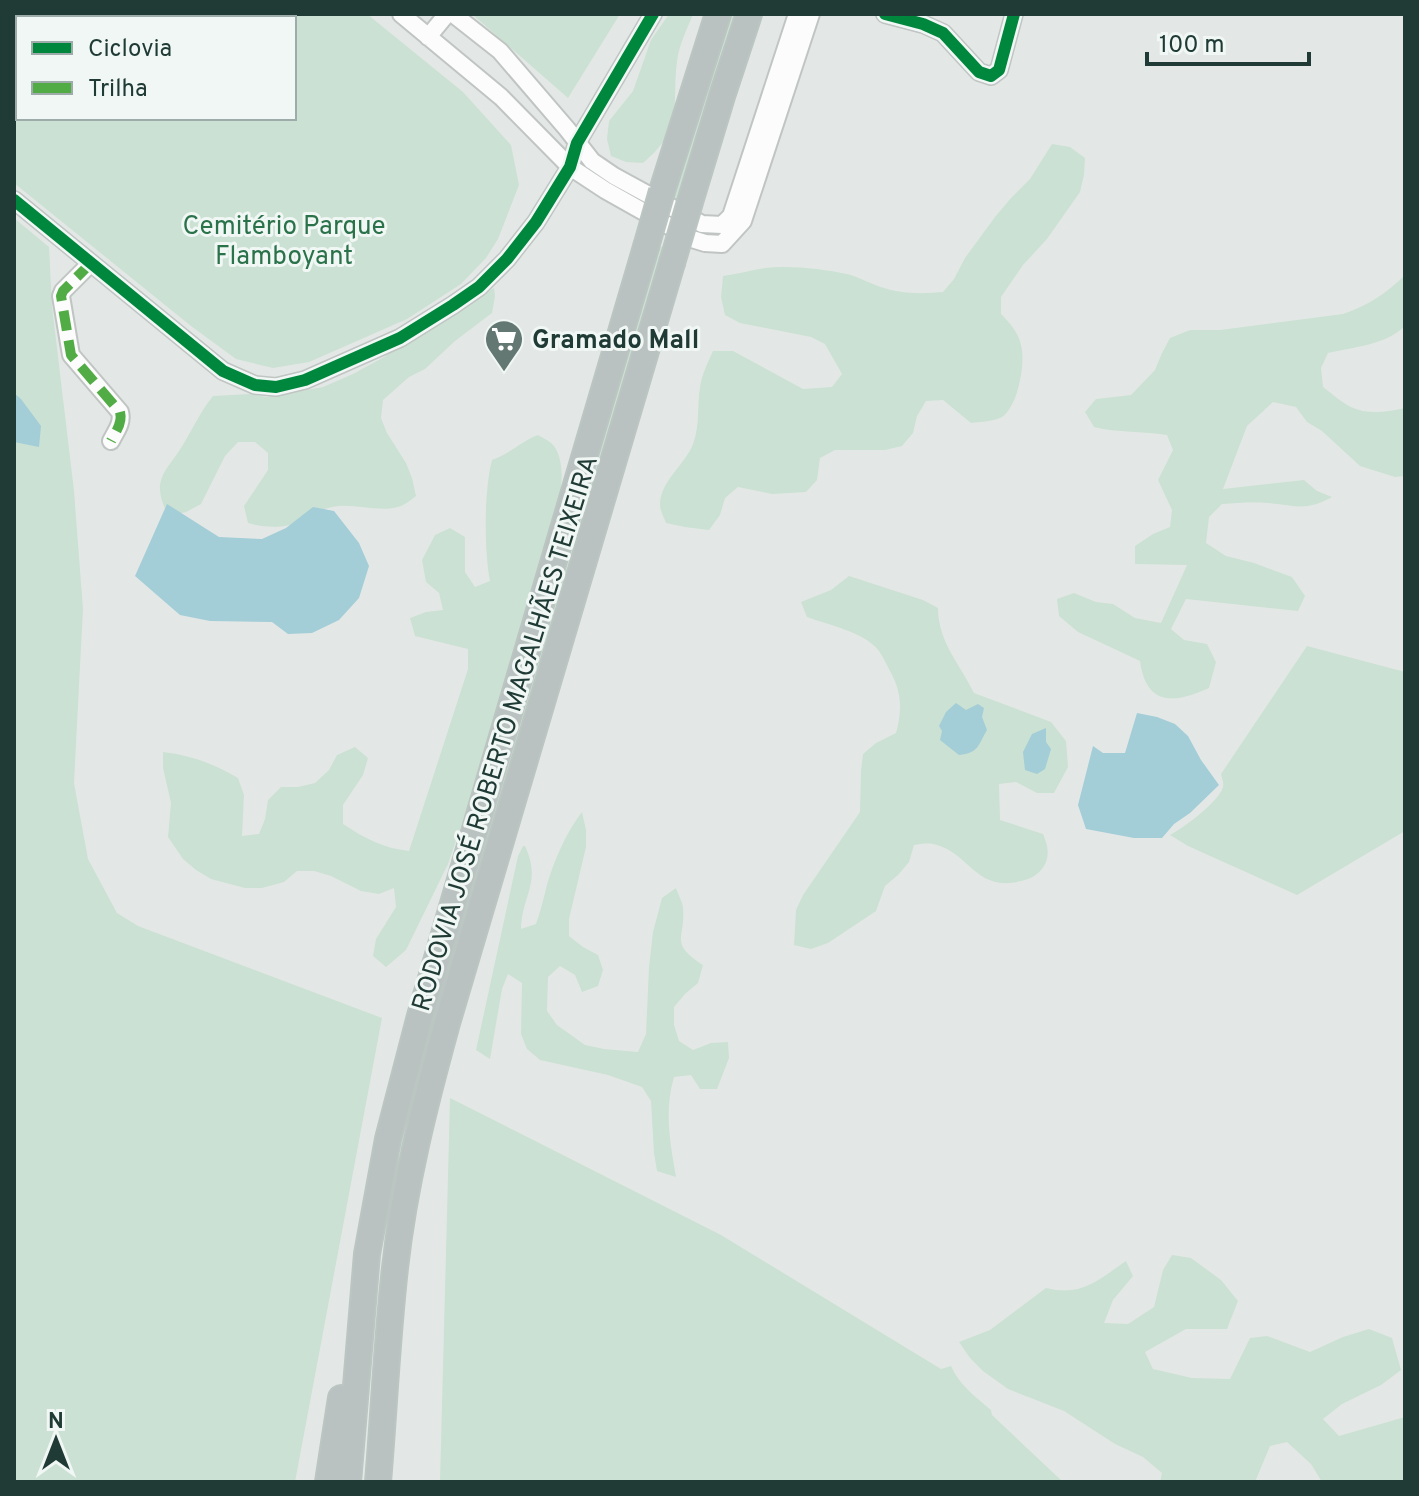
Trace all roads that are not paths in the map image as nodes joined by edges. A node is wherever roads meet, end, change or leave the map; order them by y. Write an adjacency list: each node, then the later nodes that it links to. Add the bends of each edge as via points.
1 (401, 14): 10 (street)
2 (450, 14): 10 (street); 12 (street, via 500,51)
3 (653, 14): 12 (street)
4 (718, 14): 20 (highway, RODOVIA JOSÉ ROBERTO MAGALHÃES TEIXEIRA, bridge, via 420,1016 388,1139)
5 (749, 14): 23 (highway, RODOVIA JOSÉ ROBERTO MAGALHÃES TEIXEIRA, bridge, via 430,1085 395,1268)
6 (797, 14): 11 (street)
7 (811, 14): 11 (street)
8 (885, 14): 9 (street, via 943,33 979,72 991,76 999,70)
9 (1014, 14)
10 (428, 37): 13 (street, via 501,97)
11 (778, 93): 14 (street)
12 (577, 143): 13 (street); 16 (street, via 614,176 702,224)
13 (570, 167): 17 (street, via 692,239); 18 (street, via 536,222 479,287 400,338 305,380 276,387 255,385 223,371)
14 (754, 169): 16 (street); 17 (street, via 743,221)
15 (14, 200): 18 (street)
16 (722, 225): 17 (street)
17 (722, 244)
18 (91, 263): 19 (street, via 61,296 71,355 120,412)
19 (111, 441)
20 (367, 1254): 21 (highway); 22 (highway, RODOVIA JOSÉ ROBERTO MAGALHÃES TEIXEIRA)
21 (328, 1482)
22 (348, 1482)
23 (381, 1482)

